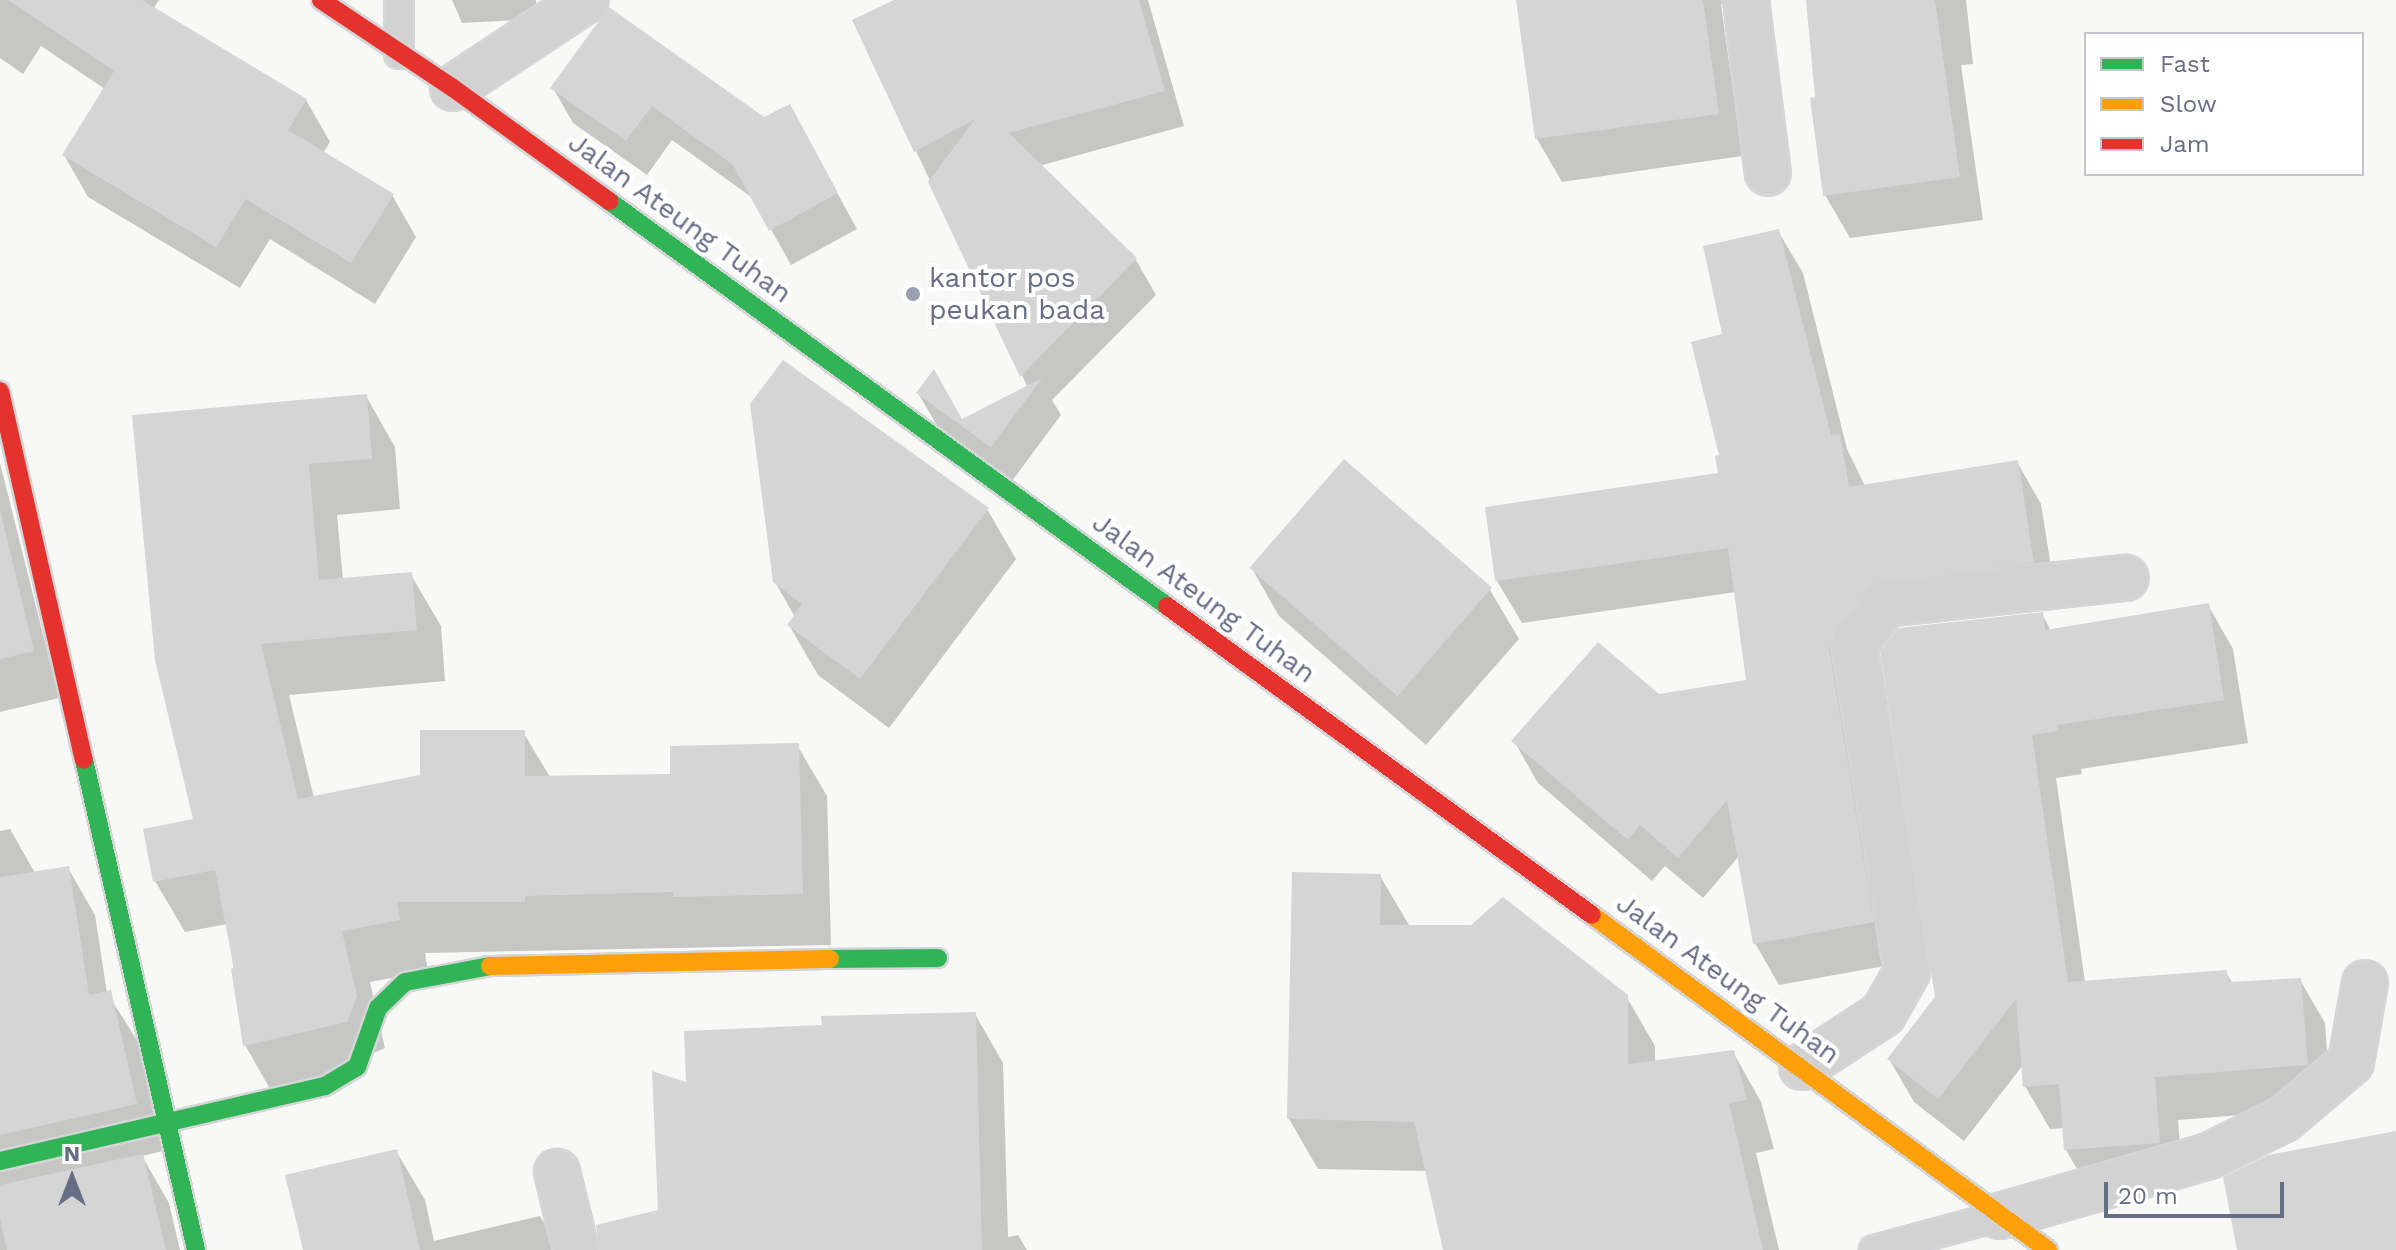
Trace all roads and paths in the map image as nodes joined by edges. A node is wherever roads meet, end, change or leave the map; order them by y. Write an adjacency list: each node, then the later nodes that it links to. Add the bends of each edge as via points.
1 (321, 0): 5 (street, Jalan Ateung Tuhan)
2 (399, 0): 5 (lane)
3 (586, 0): 6 (street)
4 (1746, 0): 7 (street)
5 (399, 54): 6 (street, Jalan Ateung Tuhan)
6 (453, 88): 12 (street, Jalan Ateung Tuhan)
7 (1768, 173)
8 (0, 391): 13 (street)
9 (2126, 578): 12 (street, via 1885,604 1854,644 1907,972 1883,1014)
10 (938, 958): 13 (street, via 507,963 405,982 378,1008 357,1067 343,1078)
11 (2365, 983): 16 (street, via 2351,1062 2284,1119 2209,1156)
12 (1802, 1067): 16 (street, Jalan Ateung Tuhan)
13 (166, 1123): 14 (street); 17 (street)
14 (0, 1161)
15 (557, 1172): 18 (street)
16 (2000, 1216): 19 (lane); 20 (street, Jalan Ateung Tuhan)
17 (196, 1250)
18 (576, 1250)
19 (1874, 1250)
20 (2048, 1250)

